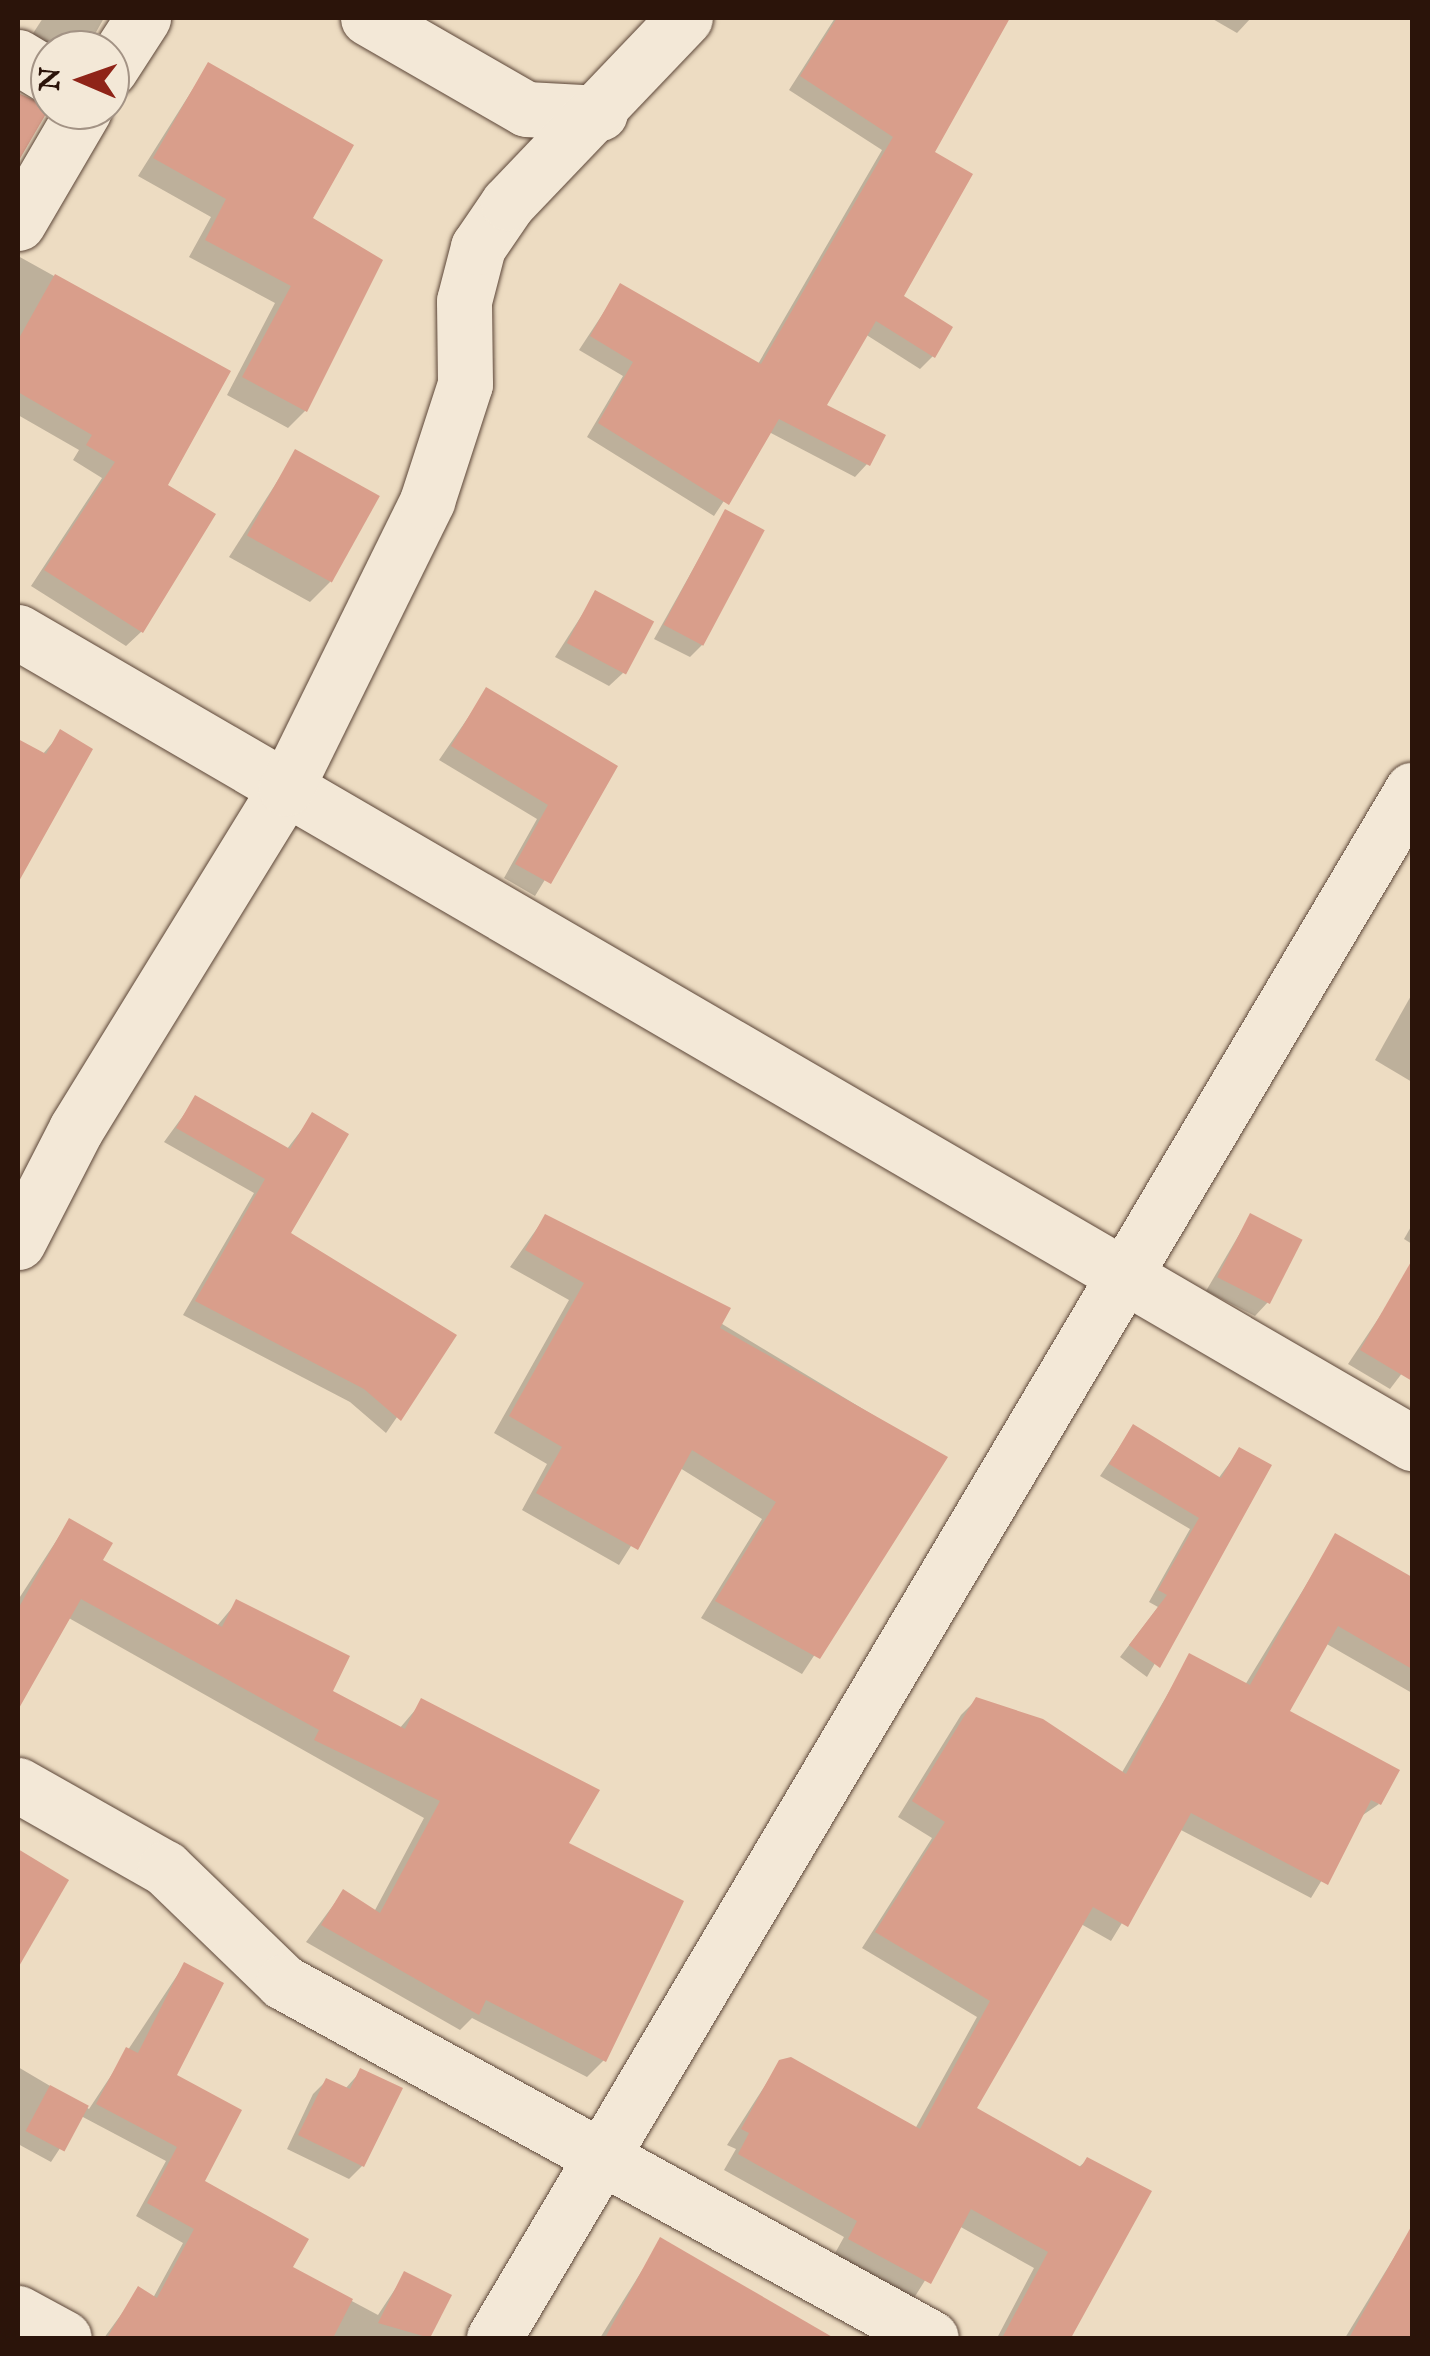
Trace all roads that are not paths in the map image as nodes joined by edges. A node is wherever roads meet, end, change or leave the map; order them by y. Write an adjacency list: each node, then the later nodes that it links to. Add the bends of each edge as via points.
1 (368, 18): 3 (street, via 526,109)
2 (685, 18): 3 (street)
3 (600, 113): 7 (street, via 508,203 478,247 464,301 465,384 427,501)
4 (72, 130): 5 (street)
5 (18, 223)
6 (18, 632): 7 (street)
7 (286, 788): 9 (street, via 76,1129); 10 (street)
8 (1412, 790): 10 (street)
9 (18, 1242)
10 (1119, 1276): 11 (street); 13 (street)
11 (1412, 1443)
12 (18, 1785): 13 (street, via 165,1868 282,1982)
13 (604, 2152): 16 (street); 17 (street)
14 (18, 2313): 15 (street)
15 (64, 2338)
16 (494, 2338)
17 (931, 2338)

